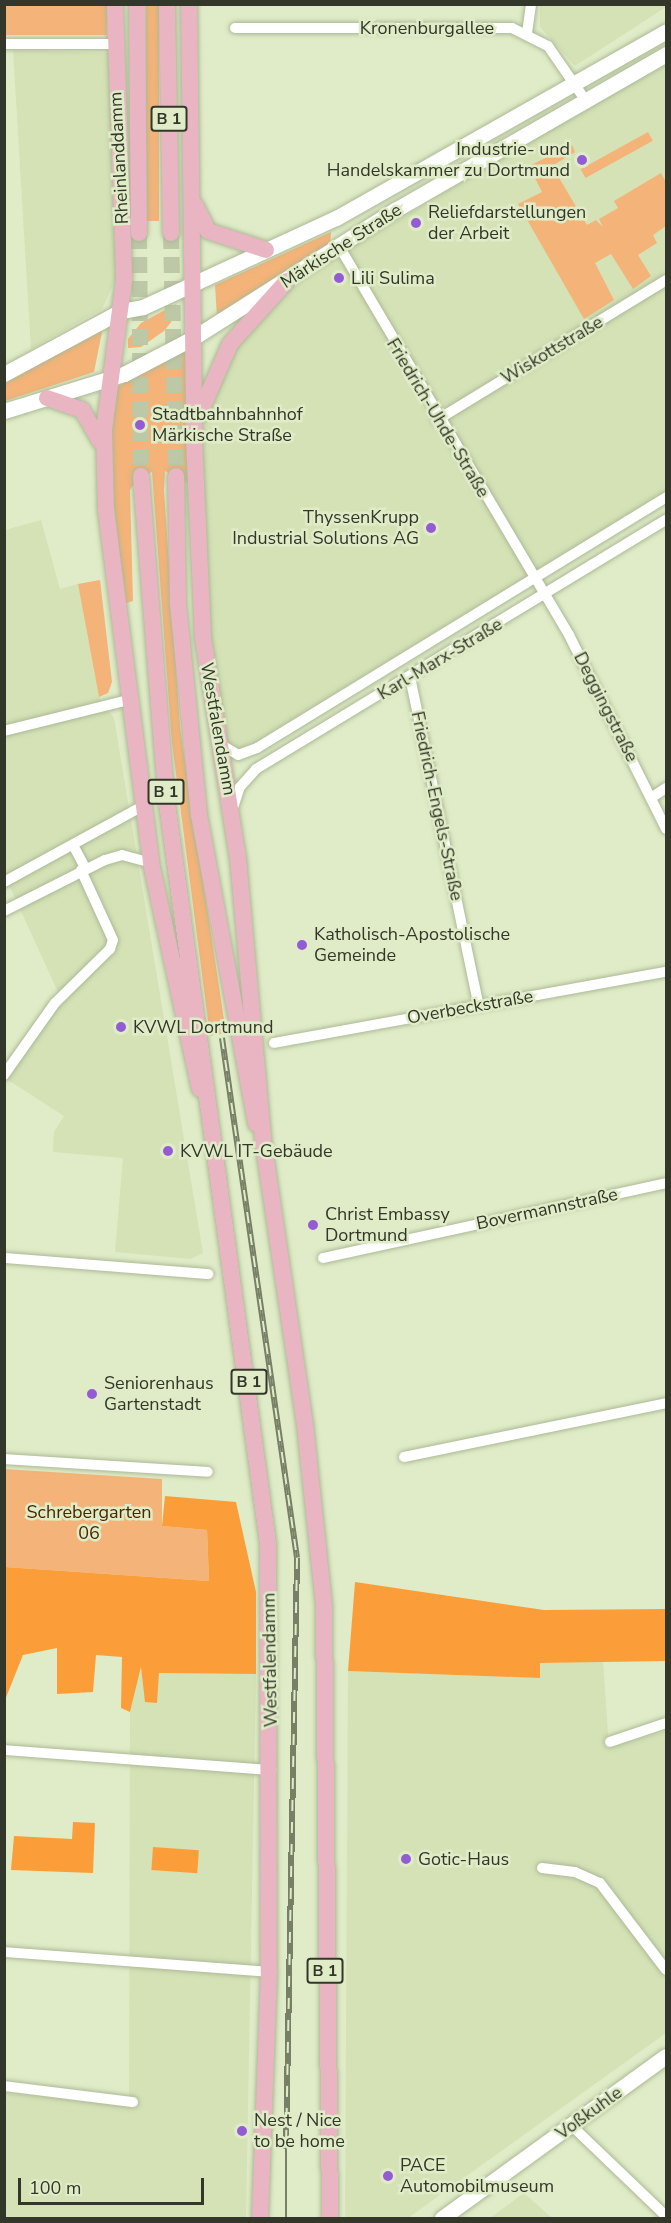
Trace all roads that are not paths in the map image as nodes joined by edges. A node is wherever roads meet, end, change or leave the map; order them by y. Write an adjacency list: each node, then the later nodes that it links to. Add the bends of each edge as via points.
1 (115, 4): 10 (main road, Rheinlanddamm)
2 (137, 4): 16 (main road, Rheinlanddamm / B 1)
3 (167, 4): 17 (main road, B 1)
4 (189, 4): 14 (main road)
5 (531, 4): 8 (street)
6 (235, 28): 8 (street, Kronenburgallee)
7 (666, 31): 12 (main road, Märkische Straße)
8 (527, 33): 12 (street, via 548,46)
9 (4, 44): 10 (street)
10 (115, 44): 23 (main road, Rheinlanddamm, via 124,240)
11 (666, 54): 13 (main road, Märkische Straße)
12 (576, 84): 13 (street); 15 (main road, Märkische Straße)
13 (586, 101): 18 (main road, Märkische Straße)
14 (190, 178): 19 (main road, via 195,208 208,231); 22 (main road)
15 (336, 218): 18 (main road); 19 (main road, Märkische Straße)
16 (139, 233)
17 (171, 233)
18 (339, 246): 21 (main road, Märkische Straße); 29 (street, Friedrich-Uhde-Straße)
19 (266, 250): 22 (main road, Märkische Straße)
20 (666, 280): 29 (street, Wiskottstraße)
21 (287, 281): 24 (main road, Märkische Straße); 30 (main road, via 218,363)
22 (193, 282): 23 (main road, Märkische Straße); 24 (main road, Westfalendamm)
23 (121, 311): 25 (main road, Märkische Straße); 26 (main road, Rheinlanddamm)
24 (193, 338): 26 (main road, Märkische Straße); 30 (main road, Westfalendamm)
25 (4, 374)
26 (110, 377): 27 (main road, Märkische Straße); 31 (main road, Westfalendamm)
27 (47, 398): 28 (main road, Märkische Straße); 31 (main road, via 74,404 90,417)
28 (4, 411)
29 (437, 420): 36 (street, Friedrich-Uhde-Straße)
30 (194, 439): 41 (main road, Westfalendamm, via 202,630)
31 (103, 451): 39 (main road, Westfalendamm, via 109,544)
32 (141, 476): 56 (main road, Westfalendamm / B 1, via 166,796)
33 (176, 476): 57 (main road, Westfalendamm, via 178,604 199,815 247,1089)
34 (666, 497): 36 (street, Karl-Marx-Straße)
35 (666, 520): 37 (street, Karl-Marx-Straße)
36 (535, 577): 37 (street, Friedrich-Uhde-Straße); 41 (street, Karl-Marx-Straße, via 248,752 230,753)
37 (544, 591): 38 (street, Karl-Marx-Straße); 43 (street, Deggingstraße)
38 (410, 677): 45 (street, Karl-Marx-Straße, via 256,770 240,787); 53 (street, Friedrich-Engels-Straße)
39 (132, 699): 40 (street); 44 (main road, Westfalendamm)
40 (4, 731)
41 (219, 743): 45 (main road, Westfalendamm)
42 (666, 789): 43 (street)
43 (651, 798): 46 (street, Deggingstraße)
44 (143, 806): 47 (street); 48 (main road, Westfalendamm)
45 (232, 812): 57 (main road, Westfalendamm)
46 (666, 829)
47 (73, 844): 49 (street); 50 (street)
48 (151, 863): 49 (street, via 122,855); 56 (main road, Westfalendamm, via 195,1081)
49 (83, 869): 51 (street); 55 (street, via 113,940 110,949 55,1003)
50 (4, 882)
51 (4, 910)
52 (666, 972): 53 (street, Overbeckstraße)
53 (480, 1006): 54 (street, Overbeckstraße)
54 (274, 1042)
55 (4, 1075)
56 (209, 1106): 69 (main road, Westfalendamm / B 1, via 254,1413 270,1596)
57 (264, 1147): 81 (main road, Westfalendamm / B 1, via 305,1425 324,1607)
58 (666, 1182): 60 (street, Bovermannstraße)
59 (4, 1258): 61 (street)
60 (323, 1258)
61 (208, 1274)
62 (666, 1403): 63 (street)
63 (404, 1456)
64 (4, 1459): 65 (street)
65 (208, 1472)
66 (666, 1723): 67 (street)
67 (610, 1742)
68 (4, 1750): 69 (street)
69 (271, 1770): 73 (main road, Westfalendamm / B 1)
70 (542, 1868): 72 (street, via 575,1872 600,1883)
71 (4, 1952): 73 (street)
72 (666, 1970)
73 (269, 1972): 80 (main road, Westfalendamm / B 1)
74 (666, 2056): 77 (main road, Voßkuhle)
75 (4, 2086): 76 (street)
76 (133, 2102)
77 (571, 2125): 78 (main road, Voßkuhle); 79 (street)
78 (511, 2170): 82 (main road, Voßkuhle); 83 (main road, Voßkuhle)
79 (666, 2216)
80 (260, 2218)
81 (330, 2218)
82 (442, 2218)
83 (460, 2218)

